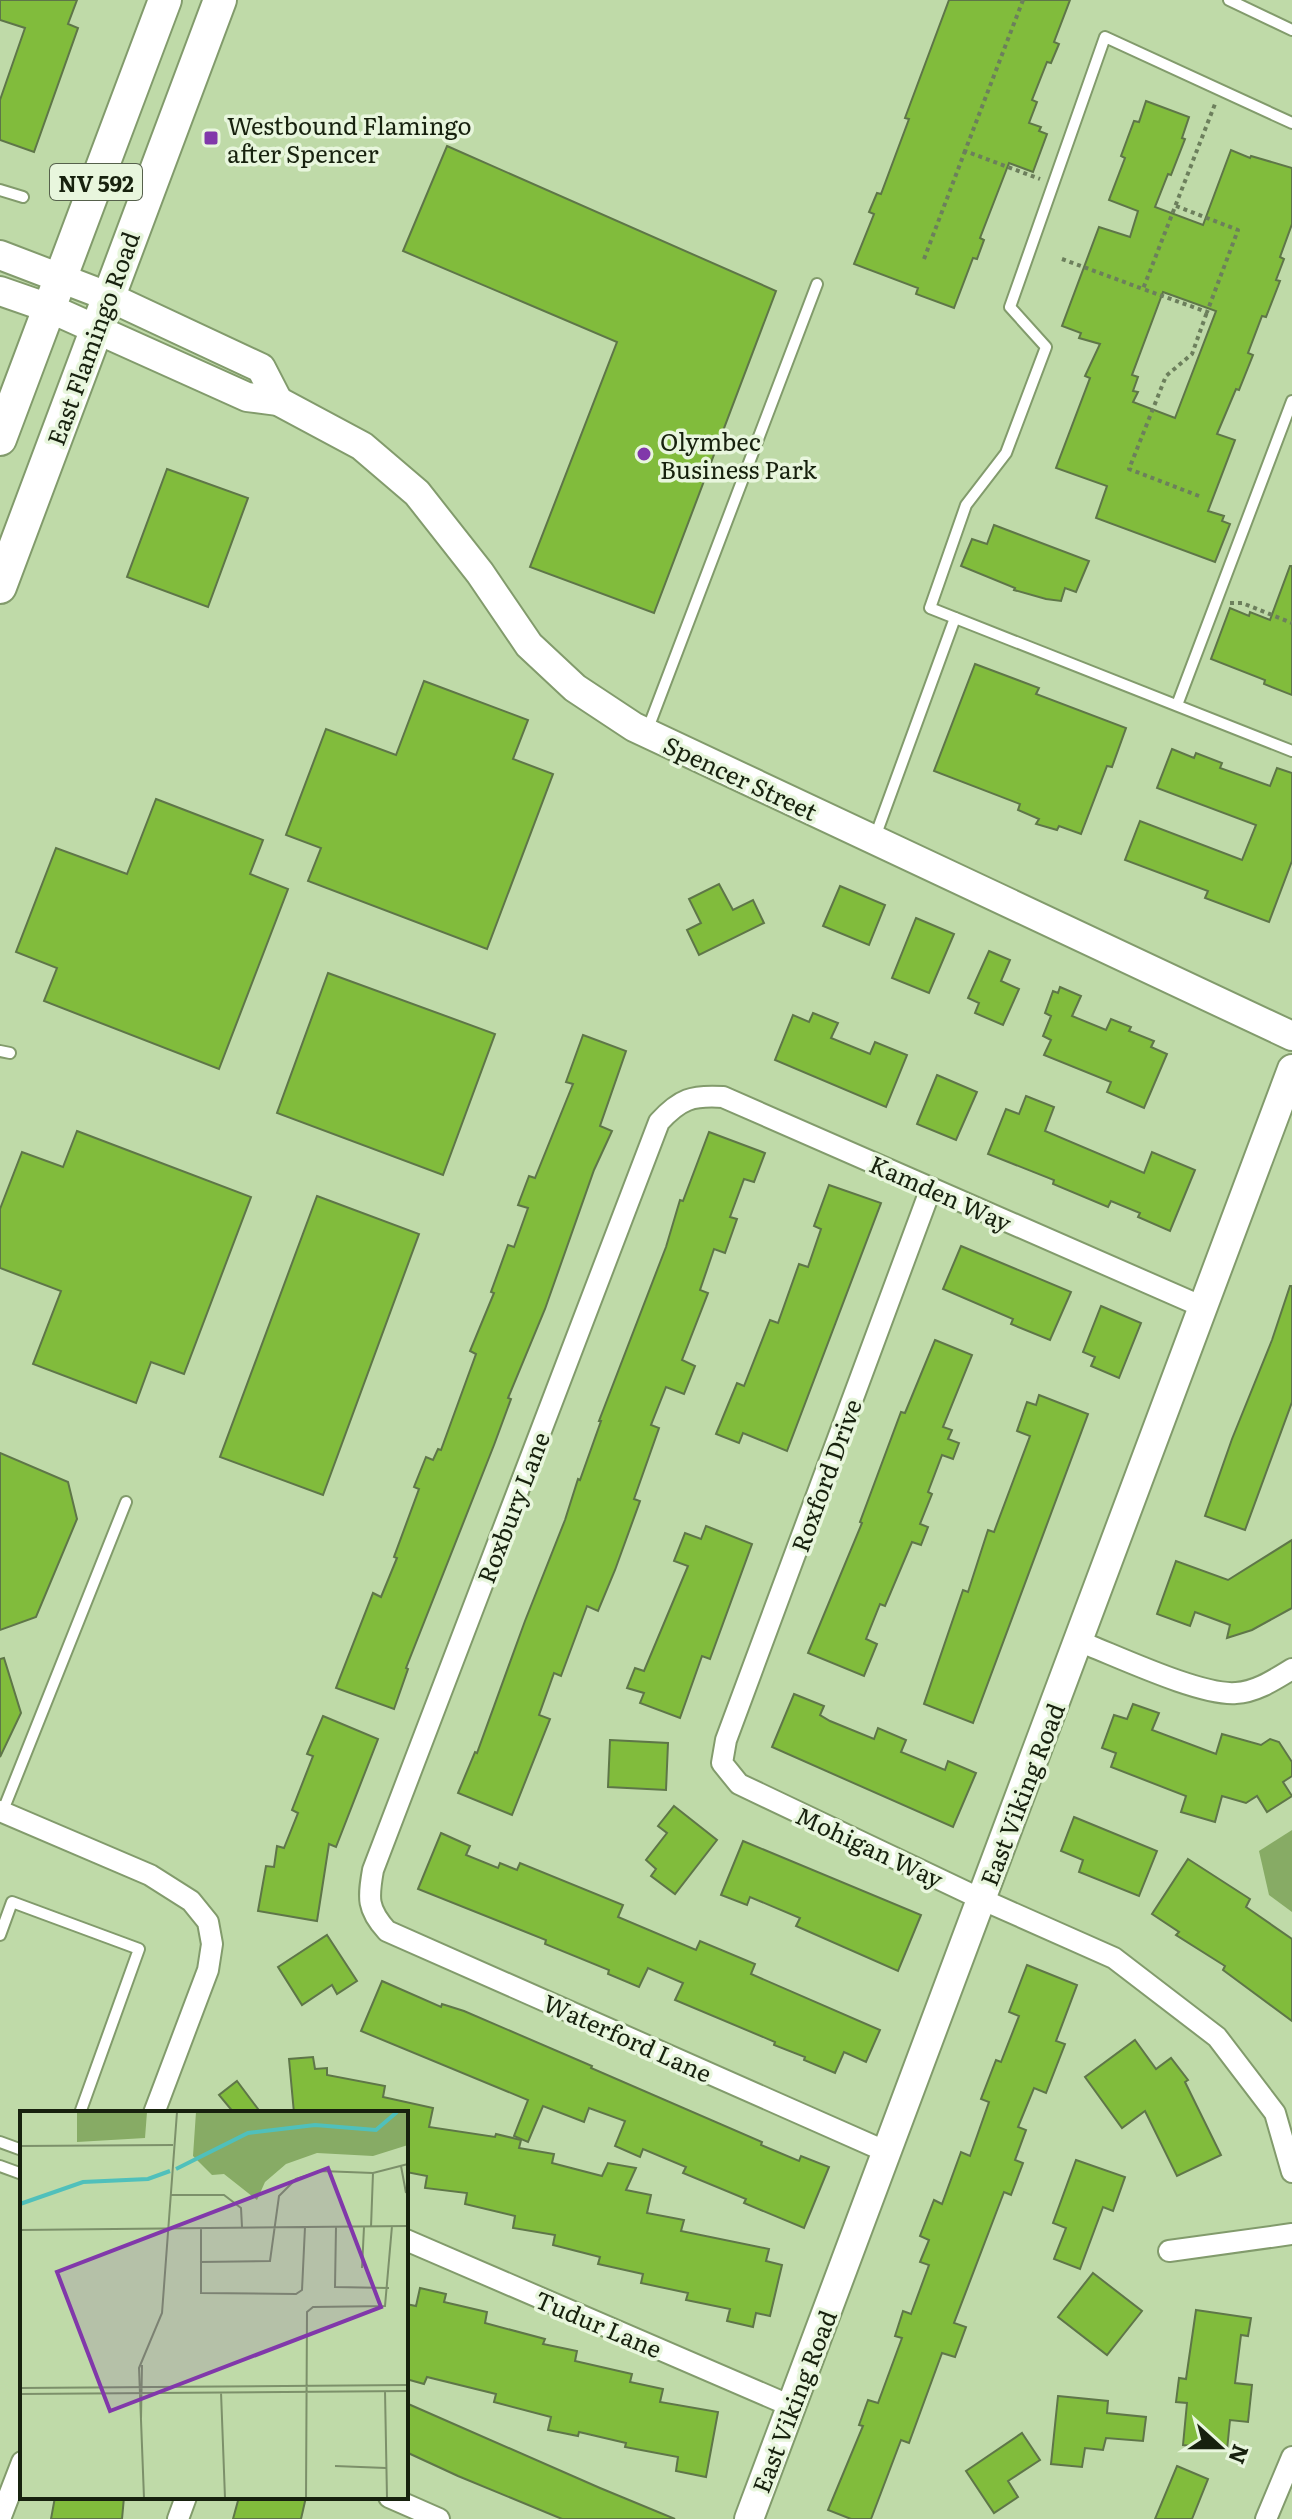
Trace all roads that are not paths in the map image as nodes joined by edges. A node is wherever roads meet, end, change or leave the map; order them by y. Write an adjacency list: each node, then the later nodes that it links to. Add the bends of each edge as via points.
1 (165, 0): 9 (main road, East Flamingo Road / NV 592)
2 (220, 0): 12 (main road, East Flamingo Road / NV 592)
3 (1229, 0): 4 (lane)
4 (1292, 30)
5 (1292, 123): 19 (lane, via 1105,37 1010,307 1046,347 1006,453 966,505 930,608)
6 (0, 190): 7 (lane)
7 (23, 197)
8 (0, 255): 9 (street)
9 (61, 276): 12 (street); 13 (main road, East Flamingo Road / NV 592)
10 (817, 284): 21 (lane)
11 (0, 291): 13 (street, Spencer Street)
12 (107, 296): 14 (main road, East Flamingo Road / NV 592); 15 (street, via 261,368)
13 (49, 308): 14 (street, Spencer Street); 17 (main road, East Flamingo Road / NV 592)
14 (96, 329): 15 (street, Spencer Street, via 247,397); 18 (main road, East Flamingo Road / NV 592)
15 (278, 401): 21 (street, Spencer Street, via 362,446 417,493 529,645 575,688)
16 (1292, 401): 20 (lane)
17 (0, 439)
18 (0, 587)
19 (955, 618): 20 (lane); 23 (lane)
20 (1177, 705): 22 (lane)
21 (647, 733): 23 (street, Spencer Street)
22 (1292, 751)
23 (874, 840): 24 (street, Spencer Street)
24 (1292, 1036)
25 (1292, 1069): 28 (street, East Viking Road)
26 (676, 1104): 27 (street, Kamden Way, via 700,1095 723,1097); 35 (street, Roxbury Lane, via 659,1122 373,1870 368,1895)
27 (931, 1188): 28 (street, Kamden Way); 32 (street, Roxford Drive, via 726,1740)
28 (1203, 1307): 30 (street, East Viking Road)
29 (126, 1502): 33 (lane)
30 (1078, 1641): 31 (street, via 1209,1692 1264,1686); 34 (street, East Viking Road)
31 (1292, 1669)
32 (722, 1763): 34 (street, Mohigan Way, via 739,1784)
33 (1, 1814): 38 (street, via 150,1875 191,1901 208,1922 208,1970)
34 (981, 1899): 41 (street, East Viking Road); 43 (street, Mohigan Way, via 1114,1958 1217,2037 1275,2113)
35 (374, 1916): 41 (street, Waterford Lane, via 387,1931)
36 (0, 1935): 37 (lane, via 12,1902 139,1949)
37 (81, 2111)
38 (155, 2111)
39 (0, 2142): 40 (lane)
40 (20, 2149)
41 (887, 2152): 48 (street, East Viking Road)
42 (0, 2166): 44 (lane)
43 (1292, 2172)
44 (20, 2173)
45 (1292, 2234): 47 (street)
46 (408, 2241): 48 (street, Tudur Lane)
47 (1169, 2251)
48 (791, 2406): 56 (street, East Viking Road)
49 (1292, 2457): 57 (street)
50 (20, 2467): 53 (street)
51 (185, 2499): 54 (street)
52 (394, 2499): 55 (street)
53 (0, 2519)
54 (178, 2519)
55 (439, 2519)
56 (749, 2519)
57 (1266, 2519)

